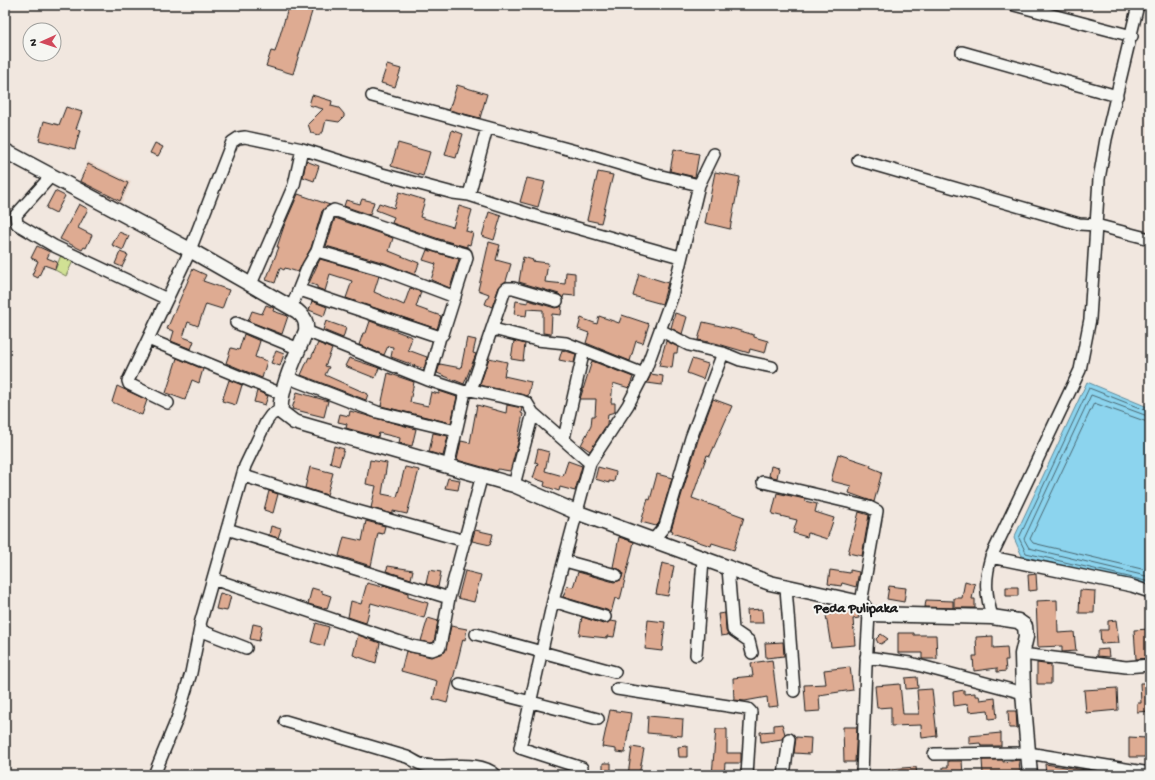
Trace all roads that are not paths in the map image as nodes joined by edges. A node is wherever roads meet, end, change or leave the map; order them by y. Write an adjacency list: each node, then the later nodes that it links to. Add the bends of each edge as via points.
1 (1014, 5): 3 (street)
2 (1138, 5): 3 (street)
3 (1132, 36): 6 (street)
4 (962, 52): 6 (street)
5 (372, 96): 7 (street)
6 (1117, 96): 15 (street, via 1099,179)
7 (487, 128): 13 (street); 14 (street)
8 (302, 150): 14 (street, via 453,193); 17 (street, via 246,137 232,142); 20 (street, via 294,185)
9 (5, 152): 12 (main road)
10 (714, 154): 13 (street)
11 (858, 160): 15 (street, via 1079,224)
12 (51, 176): 17 (main road); 23 (street, via 16,215 17,224 54,246)
13 (699, 185): 19 (street)
14 (469, 194): 19 (street, via 538,217)
15 (1096, 225): 16 (street); 56 (street, via 1090,319 1080,370)
16 (1150, 239)
17 (190, 250): 20 (main road); 23 (street)
18 (317, 251): 21 (street, via 308,266); 22 (street, via 383,270); 22 (street, via 329,213 331,210 337,210 466,254 466,263)
19 (680, 257): 28 (street, via 672,297)
20 (251, 284): 25 (main road)
21 (300, 290): 25 (street); 30 (street)
22 (455, 297): 30 (street)
23 (167, 299): 31 (street)
24 (557, 300): 27 (street, via 507,288)
25 (292, 306): 29 (main road, via 304,317)
26 (236, 323): 32 (street)
27 (493, 329): 33 (street, via 537,340 566,343); 39 (street)
28 (660, 330): 34 (street, via 689,345); 36 (street)
29 (306, 331): 32 (main road); 38 (street)
30 (440, 337): 38 (street)
31 (148, 339): 40 (street); 41 (street, via 128,381 129,384)
32 (299, 349): 37 (main road)
33 (584, 350): 36 (street); 45 (street)
34 (723, 353): 35 (street, via 740,360); 54 (street, via 691,438 665,526)
35 (772, 367)
36 (644, 374): 46 (street, via 628,406)
37 (289, 378): 40 (main road); 44 (street, via 377,412)
38 (428, 380): 39 (street)
39 (468, 391): 43 (street, via 522,401 527,403); 44 (street)
40 (282, 394): 42 (main road)
41 (168, 403)
42 (280, 410): 47 (main road, via 287,417 303,425); 48 (street, via 271,415 266,422 245,466)
43 (532, 413): 45 (street); 51 (street)
44 (456, 431): 47 (street)
45 (564, 438): 46 (street)
46 (590, 463): 52 (street)
47 (448, 467): 49 (main road)
48 (244, 476): 53 (street); 55 (street)
49 (482, 476): 51 (main road); 55 (street)
50 (763, 482): 66 (street, via 877,511)
51 (514, 486): 52 (main road)
52 (576, 512): 54 (main road); 58 (street)
53 (227, 529): 61 (street); 64 (street)
54 (653, 540): 57 (main road)
55 (465, 541): 64 (street)
56 (991, 557): 63 (street); 68 (street, via 987,572 986,595)
57 (703, 559): 59 (main road); 75 (street)
58 (565, 561): 60 (street); 65 (street)
59 (728, 568): 62 (main road); 73 (street, via 733,630 749,641)
60 (616, 575)
61 (213, 579): 64 (street, via 412,646 432,650 440,647); 69 (street)
62 (786, 588): 66 (main road); 81 (street)
63 (1150, 592)
64 (449, 598)
65 (553, 601): 67 (street); 72 (street)
66 (865, 608): 68 (main road); 76 (street)
67 (605, 617)
68 (992, 617): 74 (main road, via 1018,621 1024,626 1026,637)
69 (200, 628): 71 (street); 91 (street, via 192,673 177,719)
70 (476, 634): 72 (street)
71 (246, 648)
72 (542, 652): 78 (street); 83 (street)
73 (752, 653)
74 (1022, 654): 77 (street, via 1126,666); 82 (main road)
75 (696, 655)
76 (866, 657): 82 (street, via 910,663); 95 (street)
77 (1150, 664)
78 (615, 672)
79 (460, 684): 83 (street)
80 (618, 689): 93 (street, via 748,709 751,712)
81 (794, 691)
82 (1023, 693): 87 (main road)
83 (530, 702): 84 (street); 89 (street, via 520,748)
84 (598, 719)
85 (285, 721): 92 (street, via 407,757 423,765 457,764 484,769)
86 (788, 739): 94 (street)
87 (1028, 753): 88 (street); 90 (street); 96 (main road)
88 (934, 754)
89 (582, 768)
90 (1150, 773)
91 (154, 775)
92 (496, 775)
93 (747, 775)
94 (784, 775)
95 (862, 775)
96 (1030, 775)

